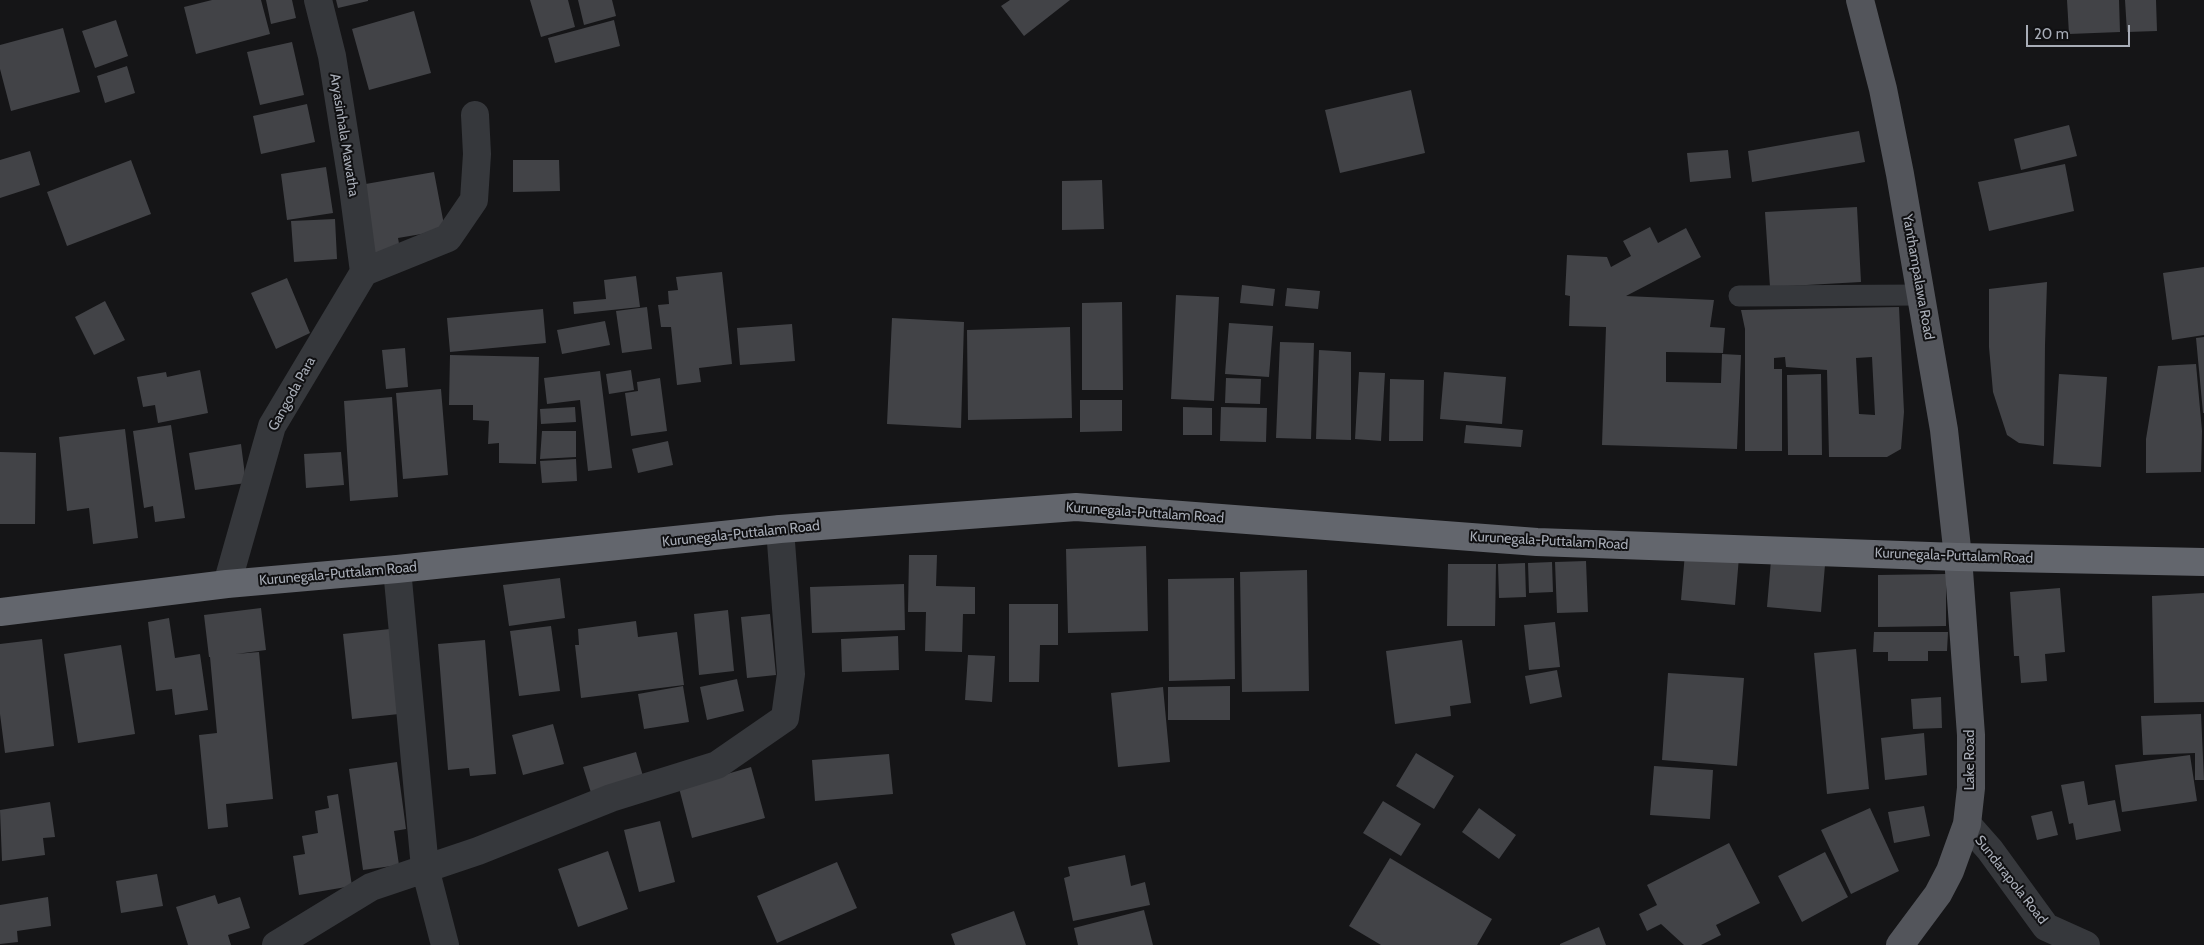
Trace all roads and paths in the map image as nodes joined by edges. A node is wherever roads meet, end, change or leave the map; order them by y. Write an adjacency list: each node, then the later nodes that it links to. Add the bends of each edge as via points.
1 (318, 0): 4 (street, Aryasinhala Mawatha, via 332,56)
2 (1860, 0): 5 (main road, Yanthampalawa Road, via 1884,89)
3 (475, 115): 4 (street, via 474,200 448,238)
4 (364, 272): 11 (street, Gangoda Para, via 272,426)
5 (1922, 295): 6 (lane); 8 (main road, Yanthampalawa Road, via 1944,430)
6 (1739, 296)
7 (780, 529): 8 (highway, Kurunegala-Puttalam Road, via 1076,507 1537,542); 10 (highway, Kurunegala-Puttalam Road); 14 (street, via 790,674 785,718 717,765 611,798 528,832)
8 (1958, 557): 9 (highway, Kurunegala-Puttalam Road); 13 (main road, Lake Road, via 1971,735)
9 (2204, 562)
10 (397, 569): 11 (highway, Kurunegala-Puttalam Road); 14 (street)
11 (227, 584): 12 (highway, Kurunegala-Puttalam Road)
12 (0, 612)
13 (1967, 824): 17 (main road, Lake Road, via 1938,894); 18 (street, Sundarapola Road, via 2046,927)
14 (425, 868): 15 (street, via 371,887); 16 (street)
15 (276, 945)
16 (445, 945)
17 (1900, 945)
18 (2086, 945)

